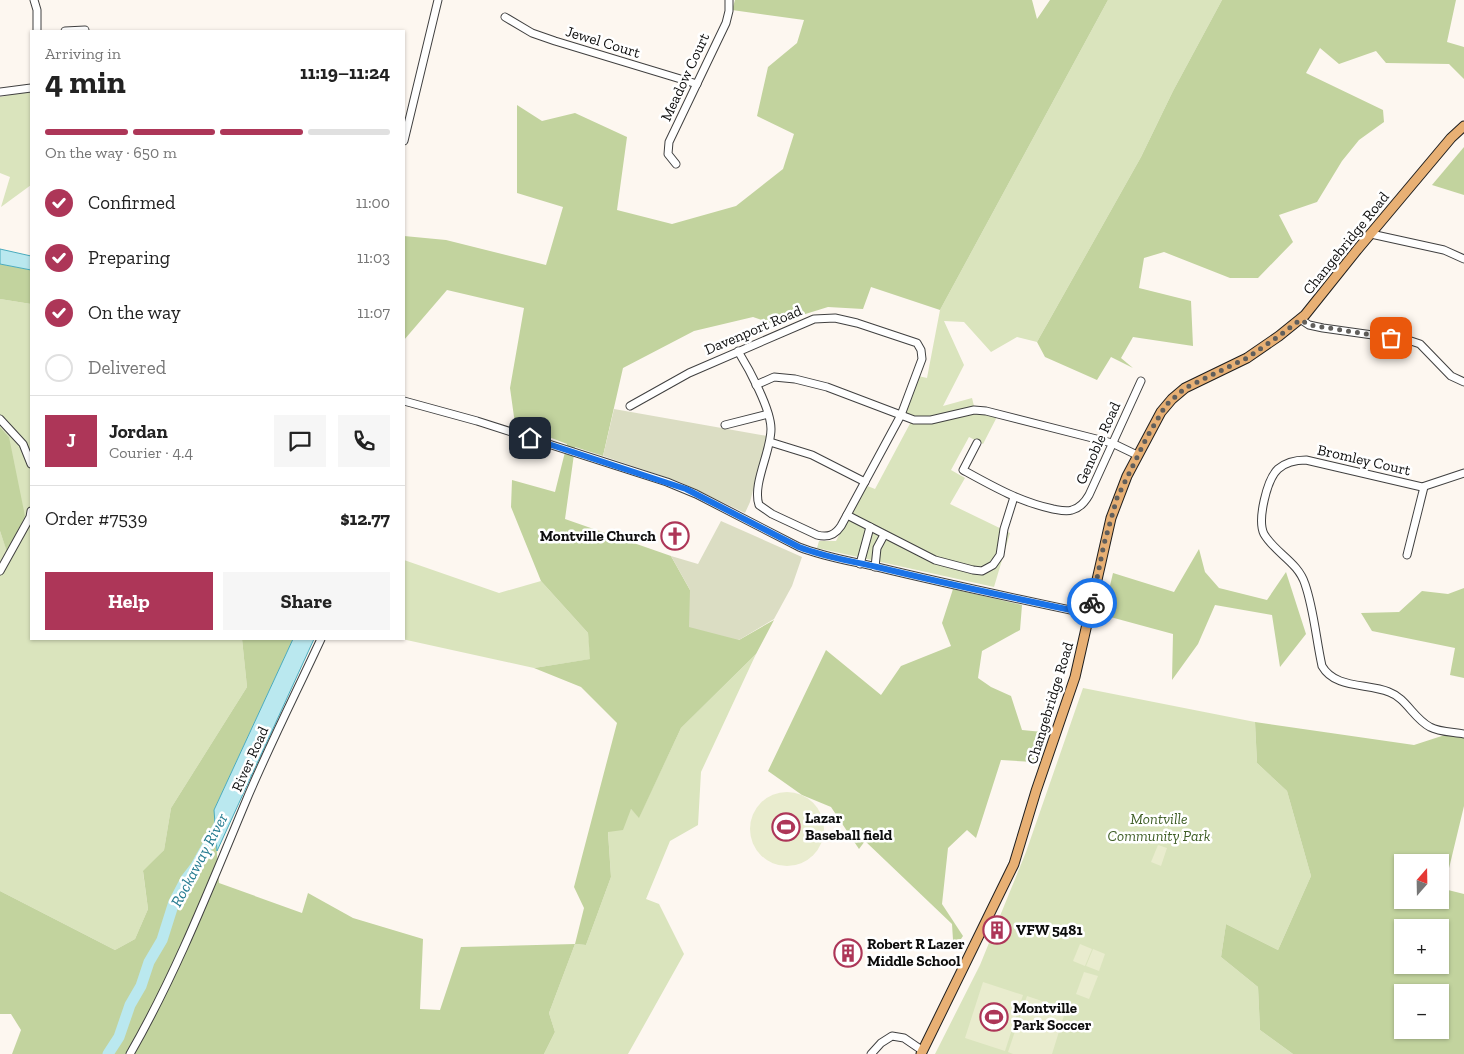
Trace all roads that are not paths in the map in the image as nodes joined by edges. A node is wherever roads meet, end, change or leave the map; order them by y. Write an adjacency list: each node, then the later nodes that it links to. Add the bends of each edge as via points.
1 (34, 0): 5 (street)
2 (438, 0): 10 (street)
3 (729, 0): 6 (street, Meadow Court, via 726,23)
4 (505, 16): 6 (street, Jewel Court, via 532,33)
5 (38, 30)
6 (697, 84): 11 (street, Meadow Court, via 668,148 668,154)
7 (30, 88): 8 (street)
8 (0, 92)
9 (1464, 126): 12 (main road, Changebridge Road)
10 (405, 137)
11 (676, 164)
12 (1371, 234): 13 (street, via 1444,250); 14 (main road, Changebridge Road)
13 (1464, 259)
14 (1300, 320): 17 (street, via 1310,325 1420,344 1451,376); 28 (main road, Changebridge Road, via 1247,358 1178,393 1161,412)
15 (738, 351): 18 (street); 20 (street, Davenport Road, via 689,373); 22 (street, Davenport Road, via 823,318 858,323 907,339 917,343 922,358)
16 (1141, 381): 27 (street, Genoble Road)
17 (1464, 382)
18 (756, 385): 21 (street); 22 (street, via 774,377 794,379 827,387)
19 (405, 402): 39 (street, via 667,482 799,547)
20 (630, 406)
21 (768, 414): 24 (street); 25 (street)
22 (901, 415): 27 (street, via 923,420 978,410); 31 (street, Davenport Road)
23 (0, 419): 29 (street, via 22,444)
24 (725, 425)
25 (770, 442): 31 (street, via 812,455); 34 (street, Davenport Road, via 758,492 759,505 822,537 838,530)
26 (977, 443): 33 (street, Genoble Road, via 963,470)
27 (1112, 443): 28 (street); 33 (street, Genoble Road, via 1089,495 1078,508 1062,511)
28 (1137, 455): 42 (main road, Changebridge Road, via 1111,518)
29 (30, 462)
30 (1464, 473): 32 (street, Bromley Court)
31 (865, 482): 34 (street, Davenport Road)
32 (1424, 487): 38 (street); 44 (street, Bromley Court, via 1306,460 1294,461 1279,468 1271,478 1261,525 1266,536 1301,575 1308,594 1322,666 1328,675 1344,682 1388,691 1428,726)
33 (1014, 497): 37 (street, via 1000,555 993,565 982,571 935,560)
34 (847, 515): 36 (street)
35 (30, 517): 41 (street)
36 (870, 527): 37 (street); 39 (street)
37 (884, 534): 40 (street, via 877,548)
38 (1407, 555)
39 (860, 564): 40 (street)
40 (875, 567): 42 (street)
41 (0, 571)
42 (1090, 614): 45 (main road, Changebridge Road, via 1067,704 1014,864)
43 (321, 640): 46 (street, River Road, via 252,786 188,937)
44 (1464, 734)
45 (922, 1052): 47 (street, via 896,1036 888,1038)
46 (130, 1054)
47 (871, 1054)

